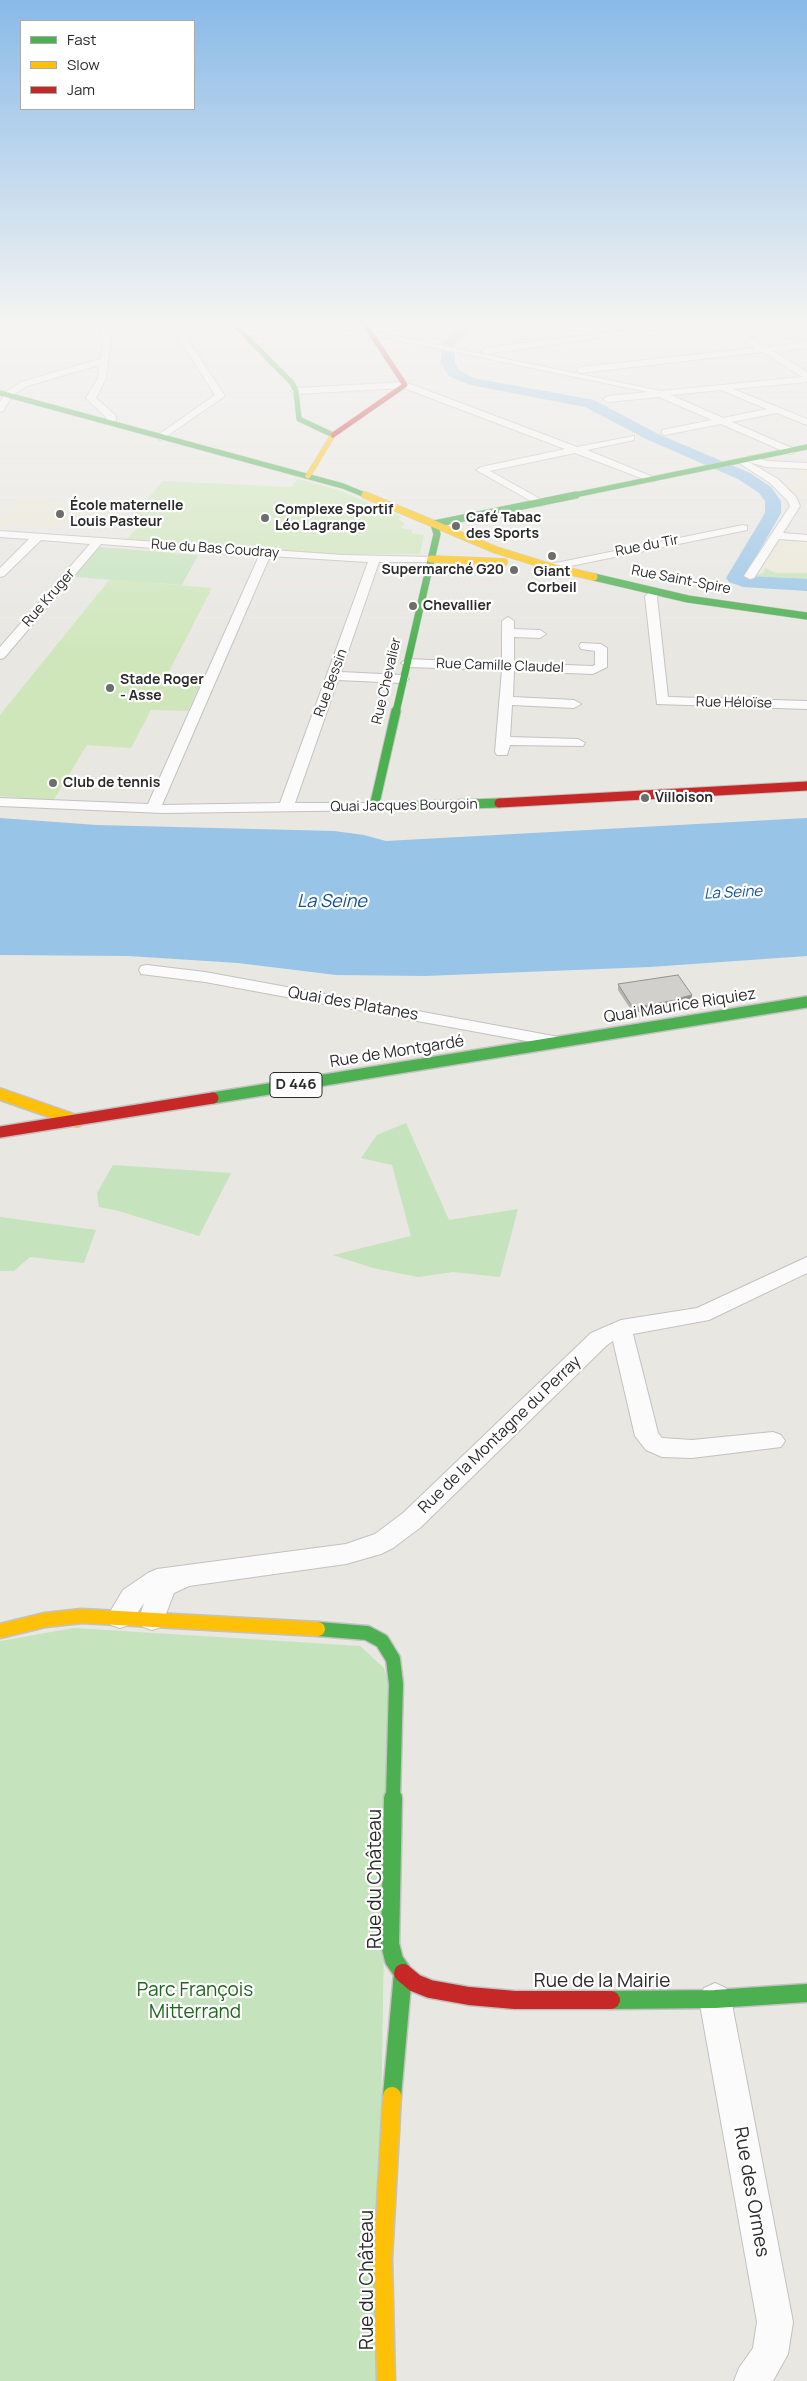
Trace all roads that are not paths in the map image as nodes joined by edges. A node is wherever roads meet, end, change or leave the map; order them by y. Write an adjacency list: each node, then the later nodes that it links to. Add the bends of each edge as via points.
1 (161, 437): 11 (street, Rue Saint-Spire)
2 (332, 437): 11 (street)
3 (543, 437): 7 (street)
4 (758, 437): 8 (street)
5 (631, 438): 7 (street)
6 (807, 447): 8 (street)
7 (575, 449): 12 (street); 13 (street, via 481,470)
8 (790, 451): 9 (street)
9 (743, 462): 10 (street); 12 (street); 14 (street, via 783,489)
10 (807, 466)
11 (308, 476): 16 (street, Rue Saint-Spire, via 356,490)
12 (653, 479): 13 (street)
13 (540, 503): 16 (street)
14 (794, 504): 15 (street); 19 (street)
15 (807, 504)
16 (436, 528): 24 (street, Rue Saint-Spire); 26 (street, Rue Chevalier)
17 (743, 528): 28 (street, Rue du Tir)
18 (0, 534): 20 (street, Rue du Bas Coudray)
19 (777, 536): 21 (street); 30 (street)
20 (38, 537): 22 (street, Rue du Bas Coudray); 29 (street)
21 (807, 538)
22 (98, 541): 23 (street, Rue du Bas Coudray); 35 (street, Rue Kruger)
23 (266, 553): 25 (street, Rue du Bas Coudray); 47 (street)
24 (499, 554): 27 (street, via 503,560); 28 (street, Rue Saint-Spire)
25 (375, 558): 26 (street, Rue du Bas Coudray); 38 (street, Rue Bessin)
26 (430, 560): 27 (street, Rue Saint-Spire); 36 (street, Rue Chevalier)
27 (481, 560): 28 (street, Rue Saint-Spire)
28 (551, 567): 31 (street, Rue Saint-Spire)
29 (0, 574)
30 (750, 576)
31 (655, 592): 32 (street, Rue Saint-Spire); 42 (street, Rue Héloïse, via 651,596 662,701)
32 (807, 616)
33 (540, 634): 37 (street, via 508,627)
34 (585, 646): 37 (street, Rue Camille Claudel, via 601,648 601,667 593,670)
35 (0, 655)
36 (407, 663): 37 (street, Rue Camille Claudel); 39 (street, Rue Chevalier)
37 (509, 667): 40 (street)
38 (334, 676): 39 (street); 48 (street, Rue Bessin)
39 (402, 679): 46 (street, Rue Chevalier)
40 (506, 702): 41 (street); 43 (street, via 502,746)
41 (574, 704)
42 (807, 705)
43 (578, 743)
44 (807, 786): 46 (street, Quai Jacques Bourgoin)
45 (0, 802): 47 (street, Quai Jacques Bourgoin)
46 (374, 807): 48 (street, Quai Jacques Bourgoin)
47 (155, 808): 48 (street, Quai Jacques Bourgoin)
48 (286, 808)
49 (147, 970): 51 (street, Quai des Platanes, via 205,977)
50 (807, 1002): 51 (street, Quai Maurice Riquiez / D 446)
51 (559, 1042): 53 (street, Rue de Montgardé / D 446)
52 (0, 1094): 53 (street)
53 (77, 1121): 54 (street, Rue de Montgardé / D 446)
54 (0, 1132)
55 (807, 1264): 56 (street, Rue de la Montagne du Perray, via 701,1315)
56 (621, 1328): 57 (street, via 647,1436 654,1444 662,1448 692,1449); 58 (street, Rue de la Montagne du Perray, via 598,1338 412,1520 384,1541 346,1554)
57 (773, 1442)
58 (184, 1577): 59 (street, Rue de la Montagne du Perray, via 157,1580 132,1598); 60 (street, Rue de la Montagne du Perray, via 165,1586 155,1604)
59 (120, 1617): 60 (street, Rue du Château); 61 (street, via 82,1616 45,1620)
60 (152, 1619): 62 (street, Rue du Château, via 348,1630 382,1640 394,1659 396,1684 390,1944 394,1960)
61 (0, 1631)
62 (403, 1973): 64 (street, Rue de la Mairie, via 430,1989 515,2000); 65 (street, Rue du Château, via 390,2121 383,2259)
63 (807, 1994): 64 (street, Rue de la Mairie)
64 (715, 1999): 66 (street, Rue des Ormes, via 775,2322 770,2354)
65 (386, 2381)
66 (752, 2381)

